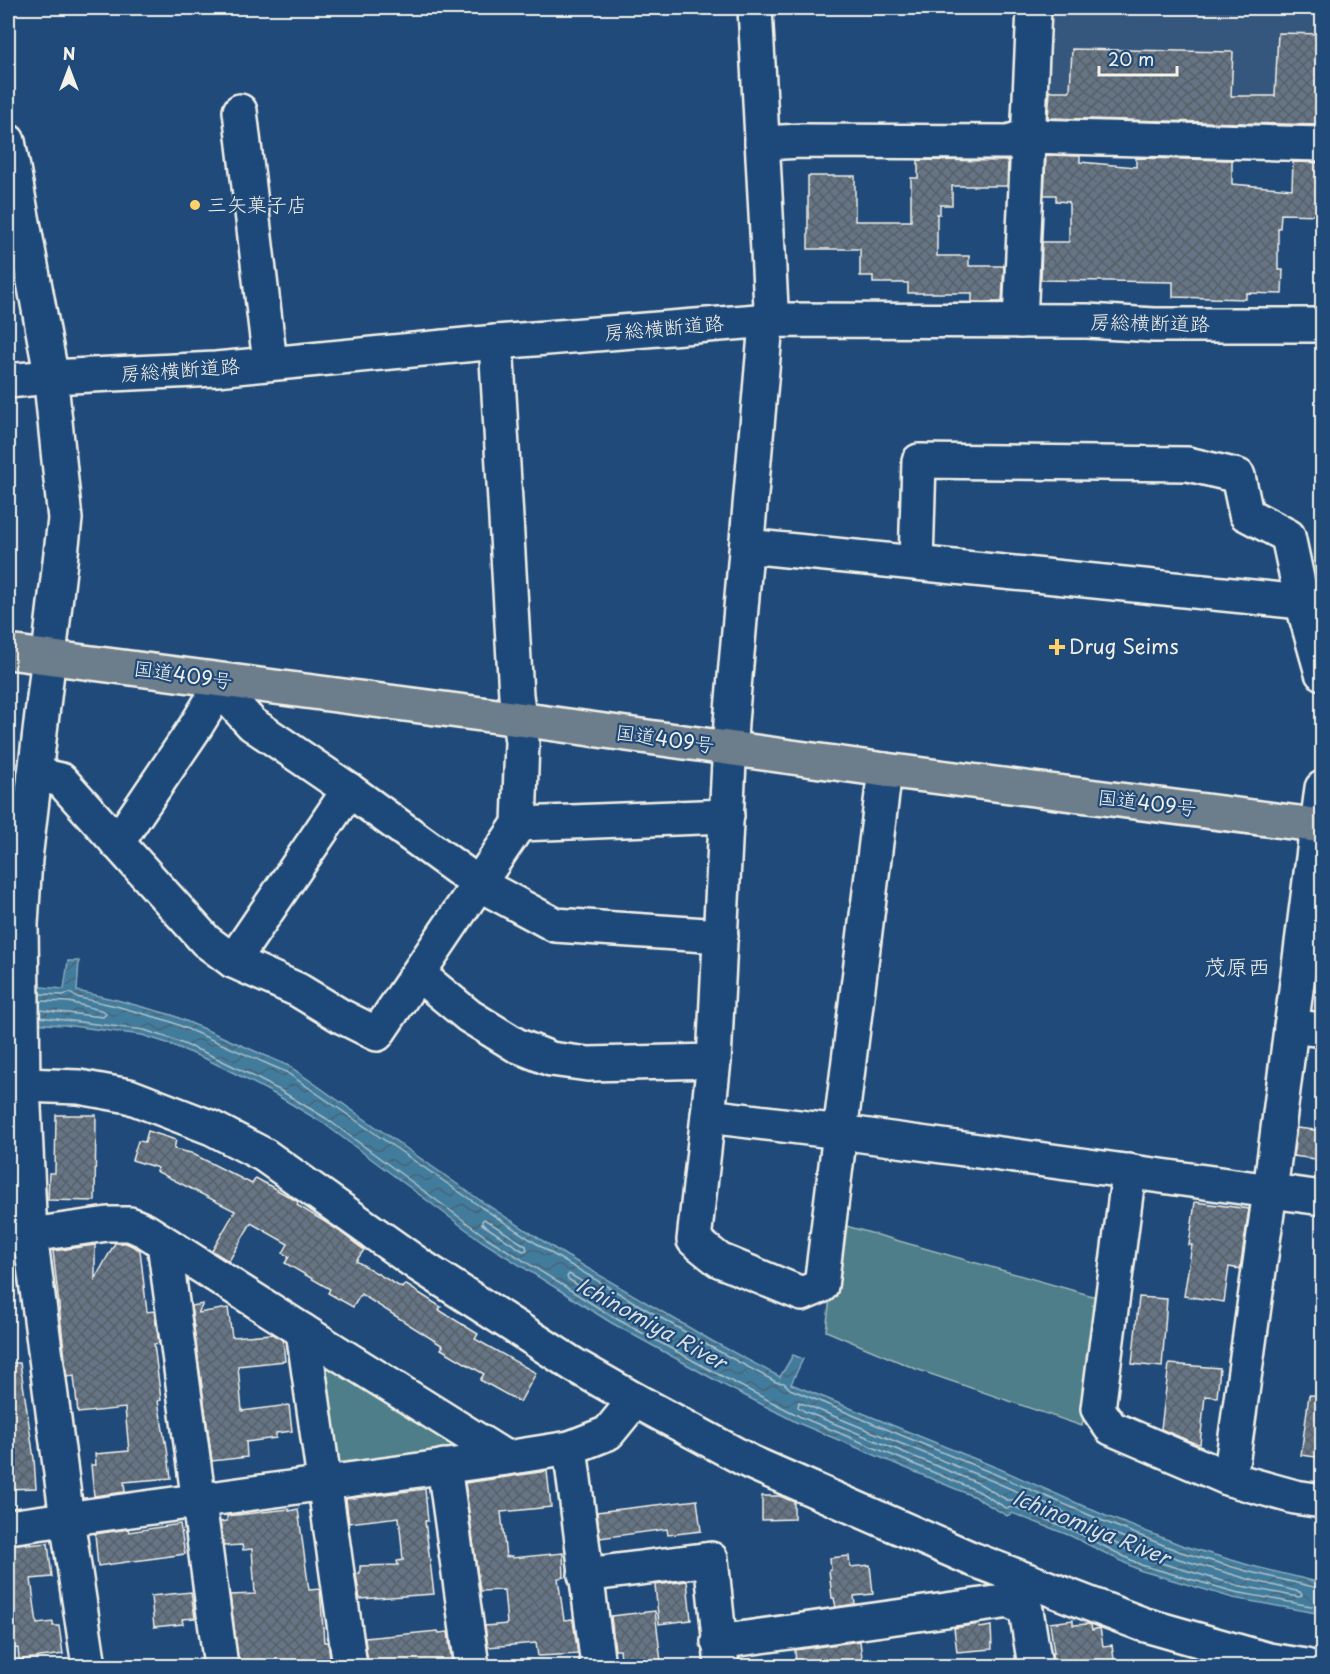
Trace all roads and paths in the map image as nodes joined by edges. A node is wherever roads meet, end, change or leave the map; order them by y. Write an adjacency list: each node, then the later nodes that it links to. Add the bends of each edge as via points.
1 (755, 8): 6 (street)
2 (1034, 8): 4 (street)
3 (240, 111): 12 (street)
4 (1028, 136): 6 (street, via 1008,142); 7 (street); 9 (street)
5 (8, 141): 13 (street)
6 (762, 143): 8 (street)
7 (1323, 144)
8 (770, 320): 9 (street, 房総横断道路); 11 (street, 房総横断道路); 15 (street, via 765,335)
9 (1020, 321): 10 (street, 房総横断道路)
10 (1323, 325)
11 (496, 342): 12 (street, 房総横断道路); 22 (street)
12 (270, 363): 13 (street, 房総横断道路)
13 (51, 377): 14 (street, 房総横断道路); 19 (street, via 65,519)
14 (8, 381)
15 (747, 546): 16 (street); 23 (street)
16 (916, 563): 17 (street); 17 (street, via 919,461 1188,464 1238,476 1246,514 1288,536)
17 (1302, 602): 20 (street)
18 (8, 652): 19 (highway, 国道409号)
19 (49, 657): 21 (highway, 国道409号); 25 (street)
20 (1323, 673)
21 (222, 681): 22 (highway, 国道409号); 27 (street, via 232,702 252,724); 31 (street)
22 (519, 718): 23 (highway, 国道409号); 29 (street)
23 (729, 749): 24 (highway, 国道409号); 28 (street)
24 (885, 770): 30 (highway, 国道409号); 41 (street)
25 (35, 774): 31 (street, via 61,780); 32 (street)
26 (1323, 788): 30 (street)
27 (349, 790): 33 (street); 35 (street)
28 (727, 816): 29 (street); 34 (street)
29 (519, 824): 33 (street)
30 (1320, 826): 37 (street)
31 (117, 843): 35 (street, via 206,941)
32 (16, 858): 39 (street, via 21,924)
33 (479, 884): 34 (street, via 555,925); 36 (street)
34 (721, 936): 38 (street)
35 (233, 961): 36 (street, via 298,990 377,1034)
36 (418, 974): 38 (street, via 469,1016 516,1045 551,1059 588,1064)
37 (1307, 1028): 43 (street)
38 (714, 1061): 40 (street)
39 (18, 1096): 45 (street); 48 (street, via 79,1087 129,1096 212,1128 264,1155 419,1265)
40 (708, 1116): 41 (street); 41 (street, via 694,1240 719,1260 802,1294 821,1286)
41 (840, 1132): 42 (street)
42 (1129, 1171): 43 (street); 52 (street, via 1098,1409 1111,1428)
43 (1270, 1191): 44 (street); 52 (street)
44 (1323, 1198)
45 (19, 1237): 46 (street, via 130,1224); 56 (street)
46 (164, 1243): 47 (street); 54 (street)
47 (303, 1331): 50 (street); 53 (street)
48 (635, 1400): 49 (street, via 608,1433); 66 (street, via 750,1462 972,1559 1142,1624 1269,1660)
49 (570, 1448): 50 (street); 58 (street)
50 (506, 1458): 51 (street)
51 (444, 1466): 53 (street); 63 (street)
52 (1230, 1479): 55 (street)
53 (325, 1483): 54 (street); 62 (street)
54 (199, 1500): 56 (street); 61 (street)
55 (1323, 1501)
56 (67, 1519): 57 (street); 60 (street)
57 (8, 1527)
58 (585, 1575): 59 (street, via 711,1559); 64 (street)
59 (720, 1654): 65 (street, via 1010,1600 1026,1610)
60 (88, 1666)
61 (221, 1666)
62 (350, 1666)
63 (472, 1666)
64 (598, 1666)
65 (1035, 1666)
66 (1306, 1666)

